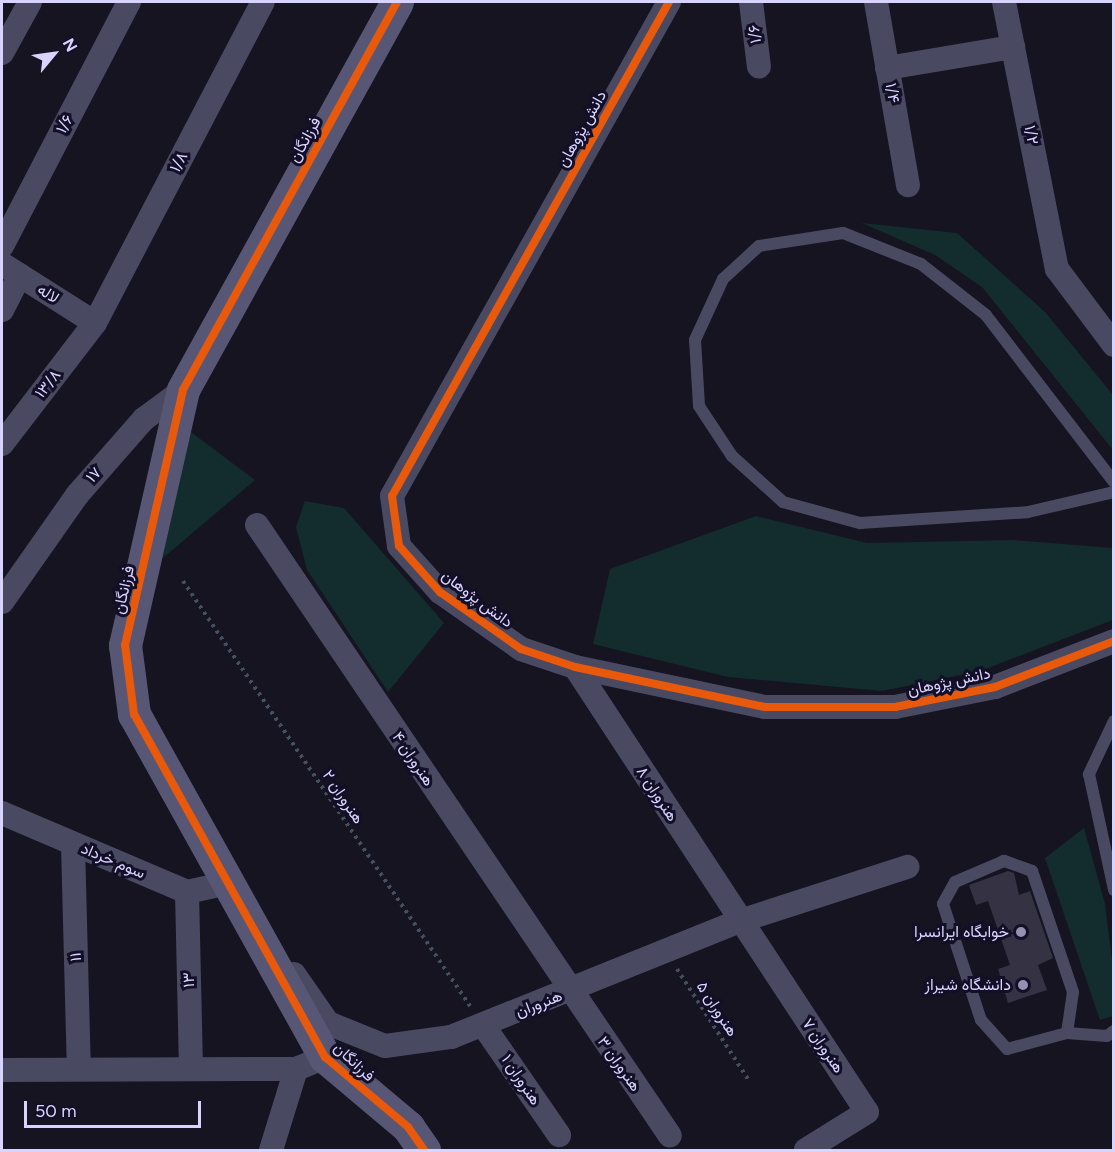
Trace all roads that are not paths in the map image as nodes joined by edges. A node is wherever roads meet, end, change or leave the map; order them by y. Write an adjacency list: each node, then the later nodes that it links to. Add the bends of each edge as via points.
1 (30, 2): 10 (street)
2 (129, 2): 14 (street, ۱/۶)
3 (263, 2): 17 (street, ۱/۸)
4 (398, 2): 19 (street, فرزانگان)
5 (669, 2): 26 (street, دانش پژوهان, via 392,496 399,546 440,592 522,649)
6 (751, 2): 11 (street, ۱/۶)
7 (876, 2): 12 (street, ۱/۴)
8 (1004, 2): 9 (street, ۱/۲)
9 (1013, 47): 12 (street); 18 (street, ۱/۲, via 1057,270)
10 (2, 53)
11 (759, 68)
12 (887, 68): 13 (street, ۱/۴)
13 (908, 185)
14 (2, 246)
15 (11, 270): 16 (street); 17 (street, لاله)
16 (2, 310)
17 (95, 323): 20 (street, ۱۳/۸)
18 (1113, 345)
19 (183, 390): 24 (street, ۱۷, via 144,420 78,494); 31 (street, فرزانگان, via 125,645 134,714)
20 (2, 444)
21 (1113, 482): 22 (lane, via 986,315 921,264 843,233 759,246 723,279 695,340 699,406 732,456 783,502 860,523 1028,512)
22 (1113, 492)
23 (257, 525): 35 (street, هنروران ۴)
24 (2, 602)
25 (1113, 641): 26 (street, دانش پژوهان, via 995,687 895,707 765,707)
26 (574, 667): 34 (street, هنروران ۸)
27 (1113, 721): 32 (lane, via 1089,774)
28 (2, 813): 29 (street, سوم خرداد)
29 (74, 845): 33 (street, سوم خرداد); 41 (street, ۱۱)
30 (907, 867): 34 (street, هنروران)
31 (228, 883): 33 (street); 36 (street, هنروران, via 328,1023 385,1046 451,1037); 39 (street, فرزانگان)
32 (1113, 890)
33 (186, 892): 40 (street, ۱۳)
34 (740, 921): 35 (street, هنروران); 47 (street, هنروران ۷, via 867,1112)
35 (569, 993): 36 (street, هنروران); 44 (street, هنروران ۳)
36 (483, 1025): 43 (street, هنروران ۱)
37 (1113, 1031): 38 (lane, via 1107,1036)
38 (1066, 1033): 38 (lane, via 1073,992 1032,871 1004,861 978,868 955,882 942,904 981,1020 1007,1049)
39 (311, 1064): 40 (street); 45 (street); 46 (street, فرزانگان, via 408,1127)
40 (191, 1067): 41 (street)
41 (79, 1069): 42 (street)
42 (2, 1070)
43 (559, 1135)
44 (670, 1136)
45 (271, 1150)
46 (424, 1150)
47 (806, 1150)

